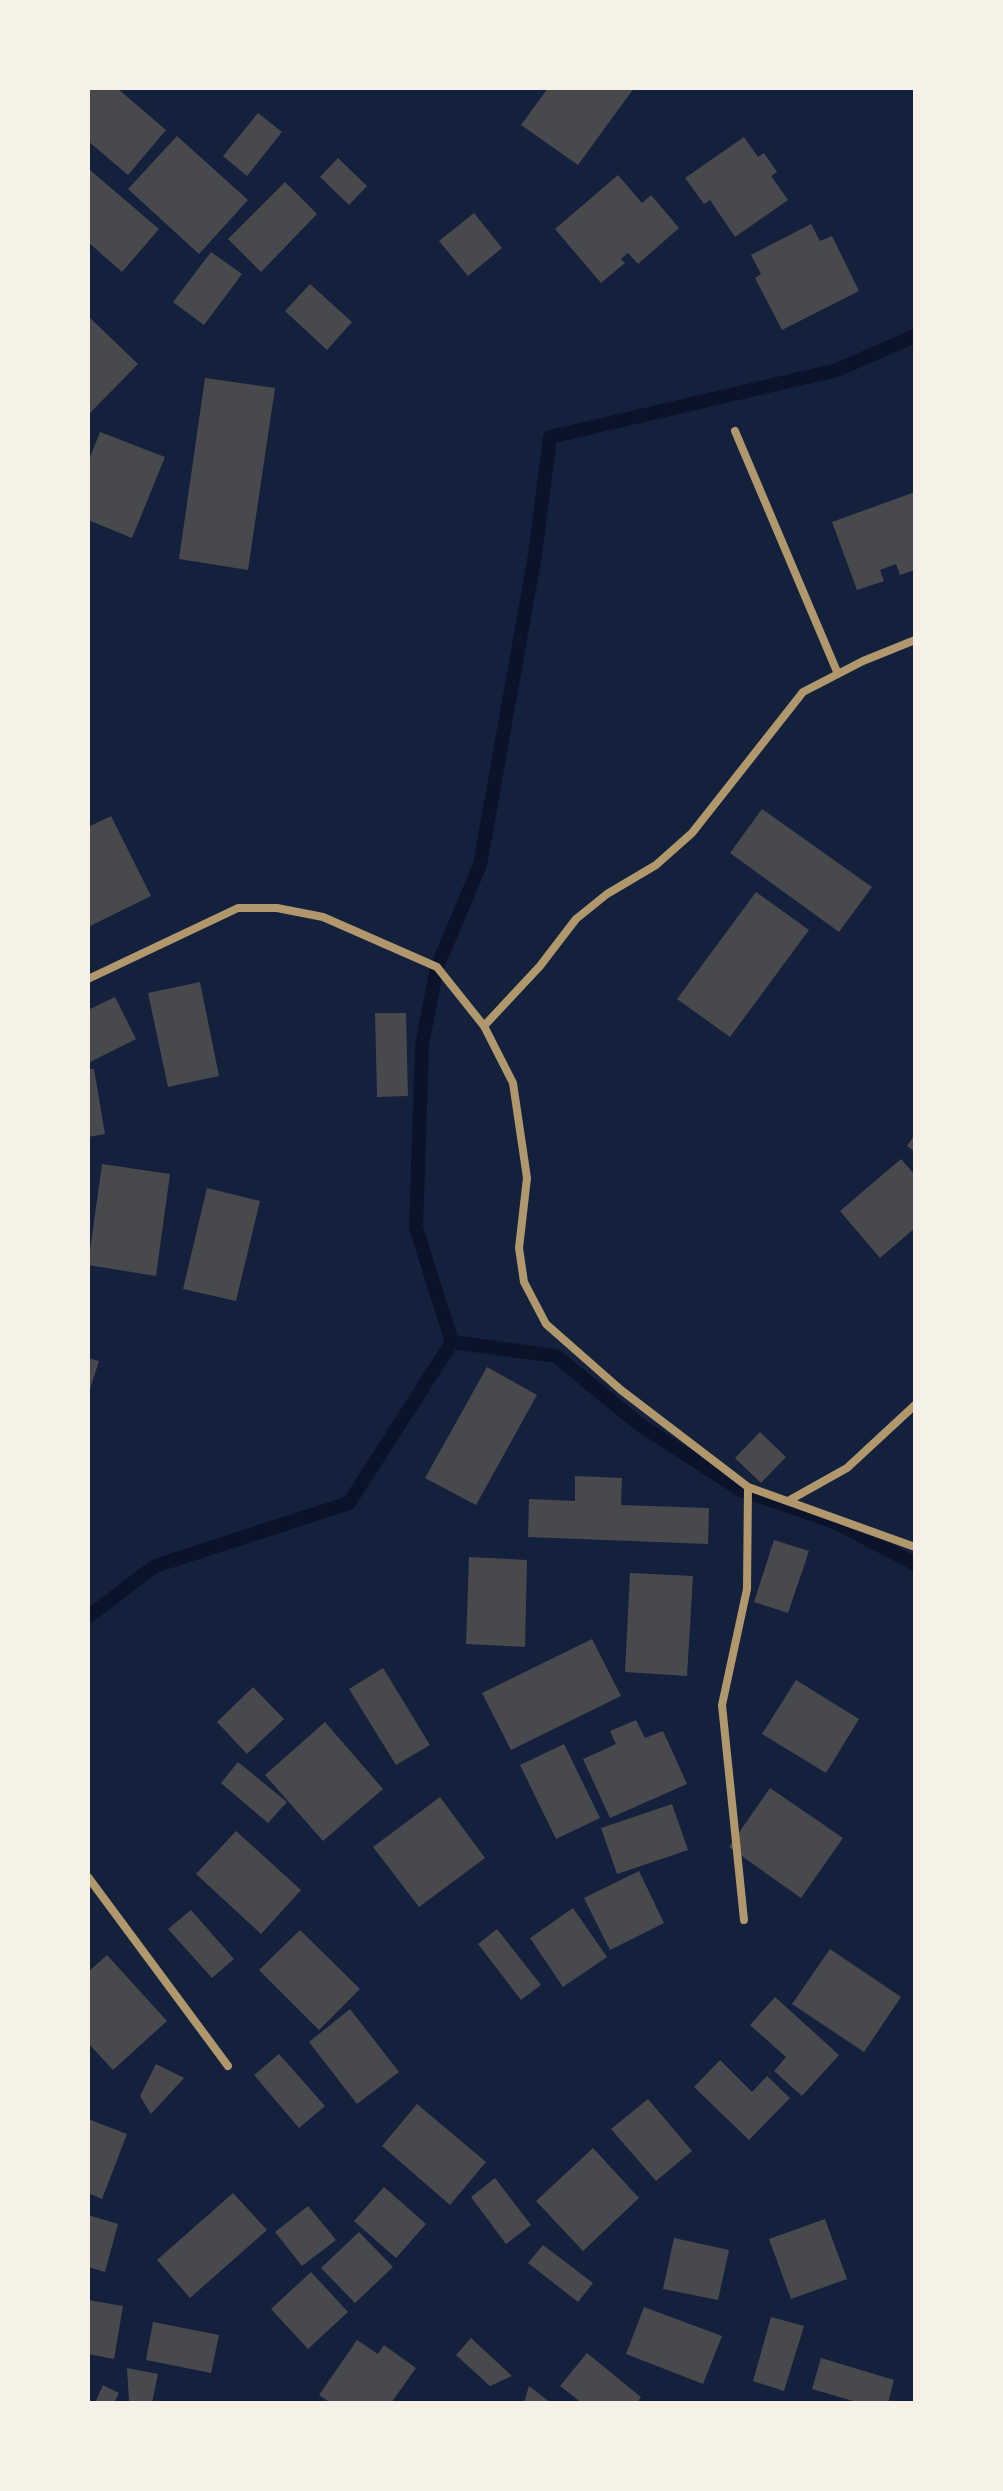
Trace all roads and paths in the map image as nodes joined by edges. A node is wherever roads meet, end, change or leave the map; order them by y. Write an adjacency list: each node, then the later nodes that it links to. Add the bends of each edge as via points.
1 (735, 431): 3 (street)
2 (915, 640): 3 (street)
3 (838, 674): 5 (street, via 803,692 692,833 656,865 576,919)
4 (88, 979): 5 (street, via 238,908 277,908 323,917 437,967)
5 (484, 1026): 7 (street, via 513,1083 527,1178 520,1259 524,1282 546,1324 621,1390)
6 (915, 1405): 8 (street, via 847,1468)
7 (748, 1487): 8 (street); 11 (street, via 747,1589 722,1705)
8 (788, 1501): 9 (street)
9 (915, 1547)
10 (88, 1877): 12 (street)
11 (744, 1920)
12 (228, 2066)

